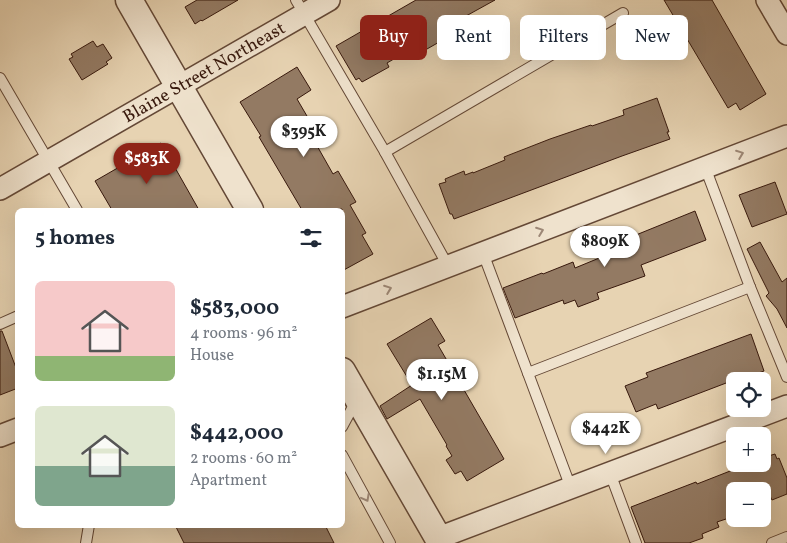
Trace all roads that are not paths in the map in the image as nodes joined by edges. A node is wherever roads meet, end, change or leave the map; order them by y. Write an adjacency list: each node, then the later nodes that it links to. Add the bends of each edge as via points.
1 (129, 0): 8 (street)
2 (329, 0): 4 (street, Blaine Street Northeast)
3 (767, 0): 6 (street)
4 (300, 7): 8 (street, Blaine Street Northeast); 10 (lane)
5 (623, 13): 10 (lane)
6 (787, 34)
7 (0, 78): 11 (lane)
8 (179, 86): 11 (street, Blaine Street Northeast); 15 (street)
9 (787, 136): 12 (street, one-way to 9)
10 (385, 152): 17 (lane)
11 (48, 162): 13 (street, Blaine Street Northeast); 14 (lane)
12 (705, 167): 16 (street, one-way to 12); 18 (lane)
13 (0, 189)
14 (76, 208)
15 (249, 208)
16 (483, 252): 17 (street); 22 (lane)
17 (448, 266): 19 (street, one-way to 17)
18 (750, 287): 22 (lane); 24 (lane)
19 (345, 306)
20 (15, 317): 21 (lane)
21 (0, 324)
22 (528, 372): 32 (lane)
23 (345, 376): 25 (street)
24 (787, 377)
25 (358, 398): 27 (lane); 35 (street)
26 (787, 406): 31 (street)
27 (345, 422)
28 (15, 430): 29 (street)
29 (0, 436)
30 (345, 460): 37 (lane, one-way to 37)
31 (610, 473): 32 (street); 38 (lane)
32 (571, 488): 35 (street)
33 (88, 528): 36 (lane)
34 (787, 538): 39 (lane)
35 (440, 540)
36 (86, 543)
37 (390, 543)
38 (636, 543)
39 (772, 543)

